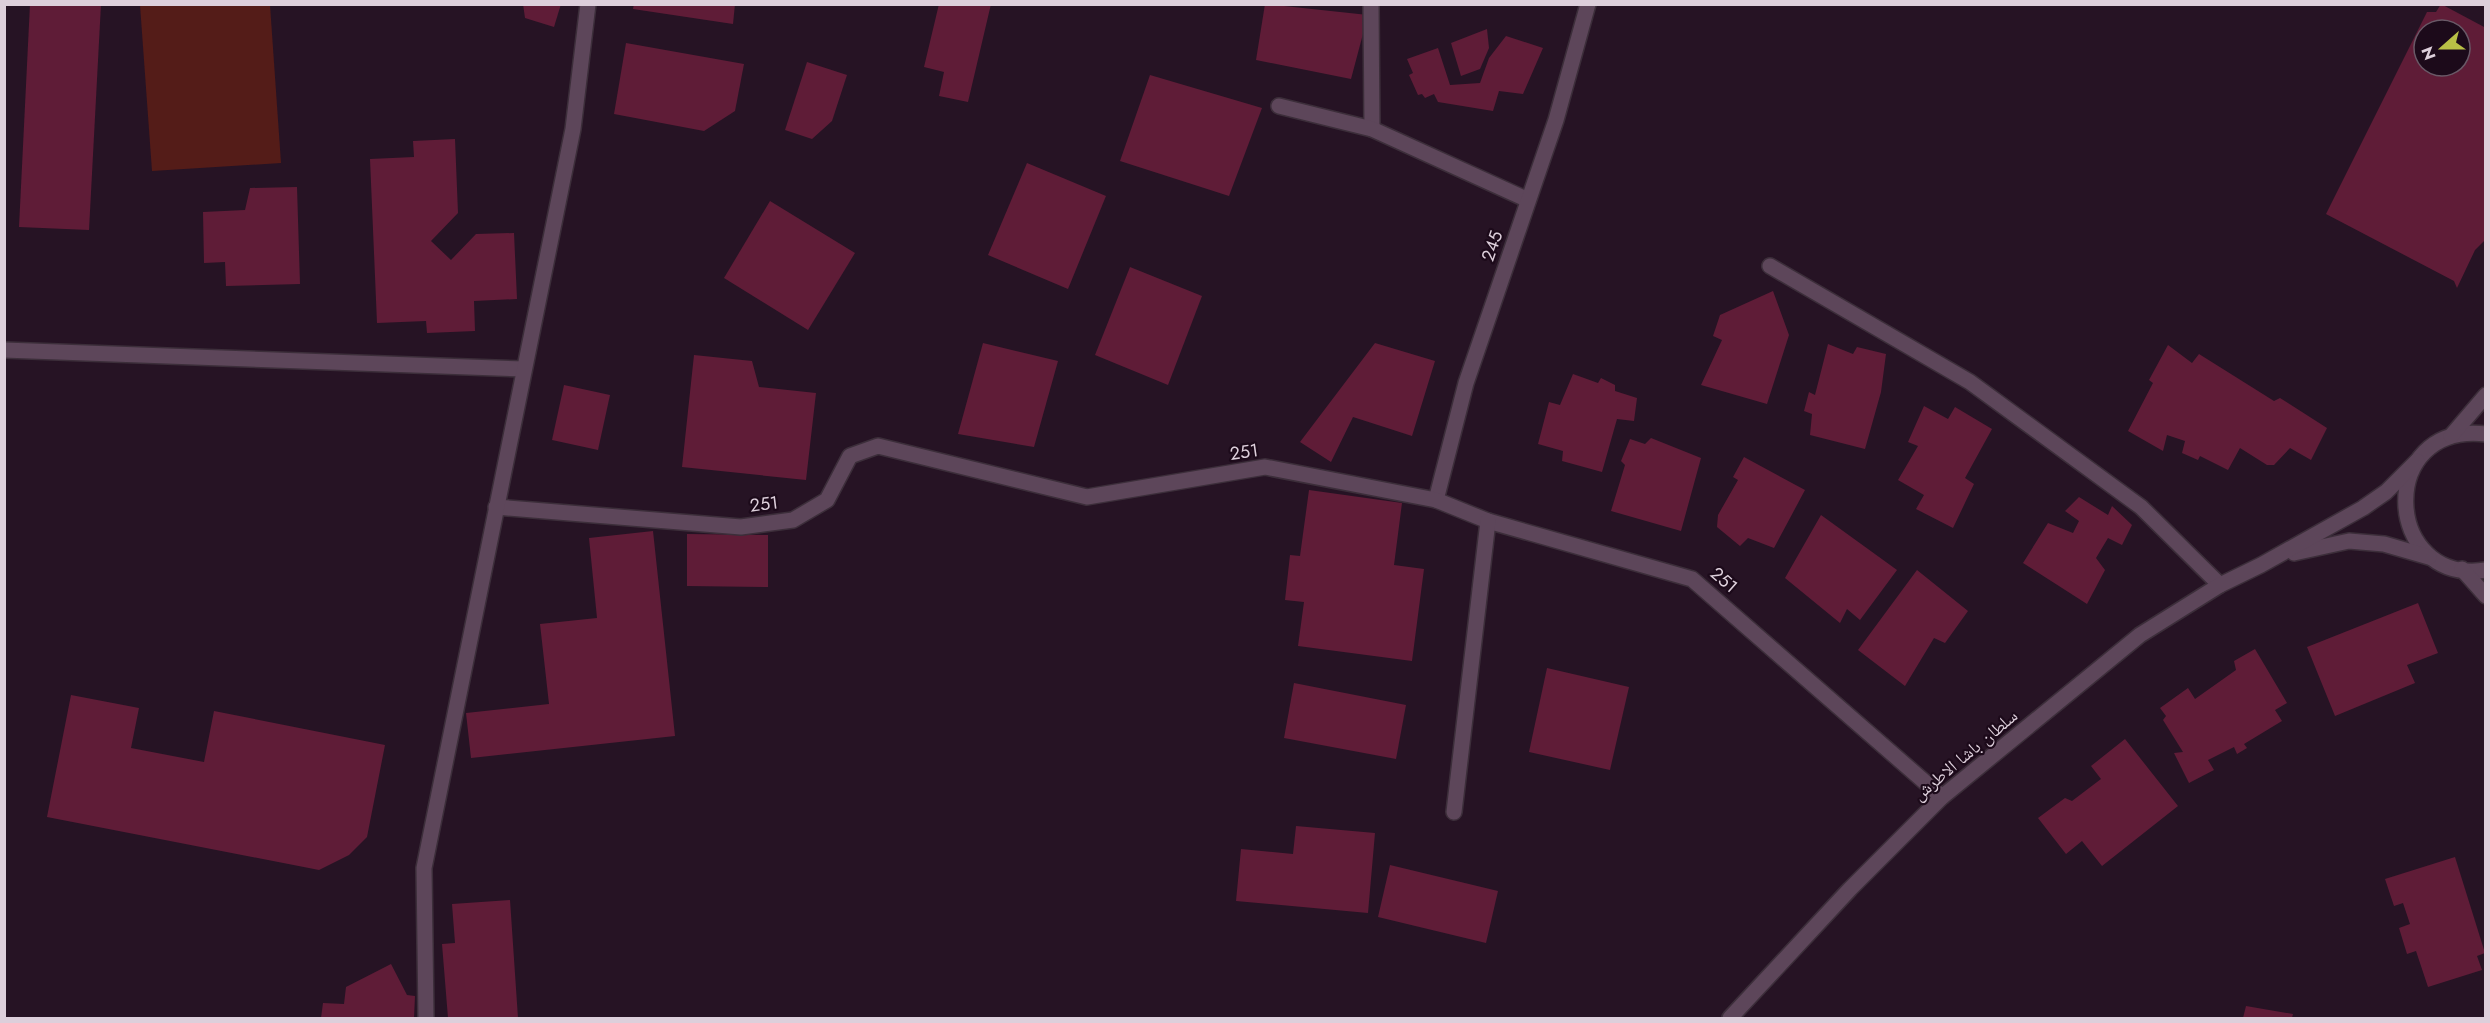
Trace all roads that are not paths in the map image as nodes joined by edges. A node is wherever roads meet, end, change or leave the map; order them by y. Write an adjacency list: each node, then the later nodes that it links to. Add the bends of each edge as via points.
1 (588, 4): 9 (street, via 573,129)
2 (1371, 4): 5 (street)
3 (1588, 4): 6 (street, 245, via 1556,120)
4 (1279, 106): 5 (street)
5 (1372, 129): 6 (street)
6 (1528, 200): 14 (street, 245, via 1467,383)
7 (1770, 266): 21 (street, via 1970,382 2141,507)
8 (4, 350): 9 (street)
9 (524, 369): 15 (street)
10 (2486, 395): 12 (street)
11 (2486, 434): 12 (street)
12 (2451, 436): 13 (street, سلطان باشا الاطرش, via 2432,446)
13 (2417, 461): 17 (street, via 2404,501 2417,543); 18 (street, سلطان باشا الاطرش, via 2386,492 2363,508)
14 (1436, 500): 15 (street, 251, via 1265,467 1087,497 878,446 850,456 827,500 793,520 741,526); 16 (street, 251)
15 (496, 507): 25 (street, via 424,868)
16 (1488, 521): 23 (street, 251, via 1692,579); 24 (street)
17 (2433, 558): 18 (street, سلطان باشا الاطرش, via 2384,544 2349,542 2299,551); 19 (street, سلطان باشا الاطرش)
18 (2261, 566): 21 (street, سلطان باشا الاطرش)
19 (2462, 569): 20 (street); 22 (street)
20 (2486, 570)
21 (2220, 585): 23 (street, سلطان باشا الاطرش, via 2140,635)
22 (2486, 596)
23 (1942, 797): 26 (street, سلطان باشا الاطرش)
24 (1454, 812)
25 (426, 1018)
26 (1730, 1018)

